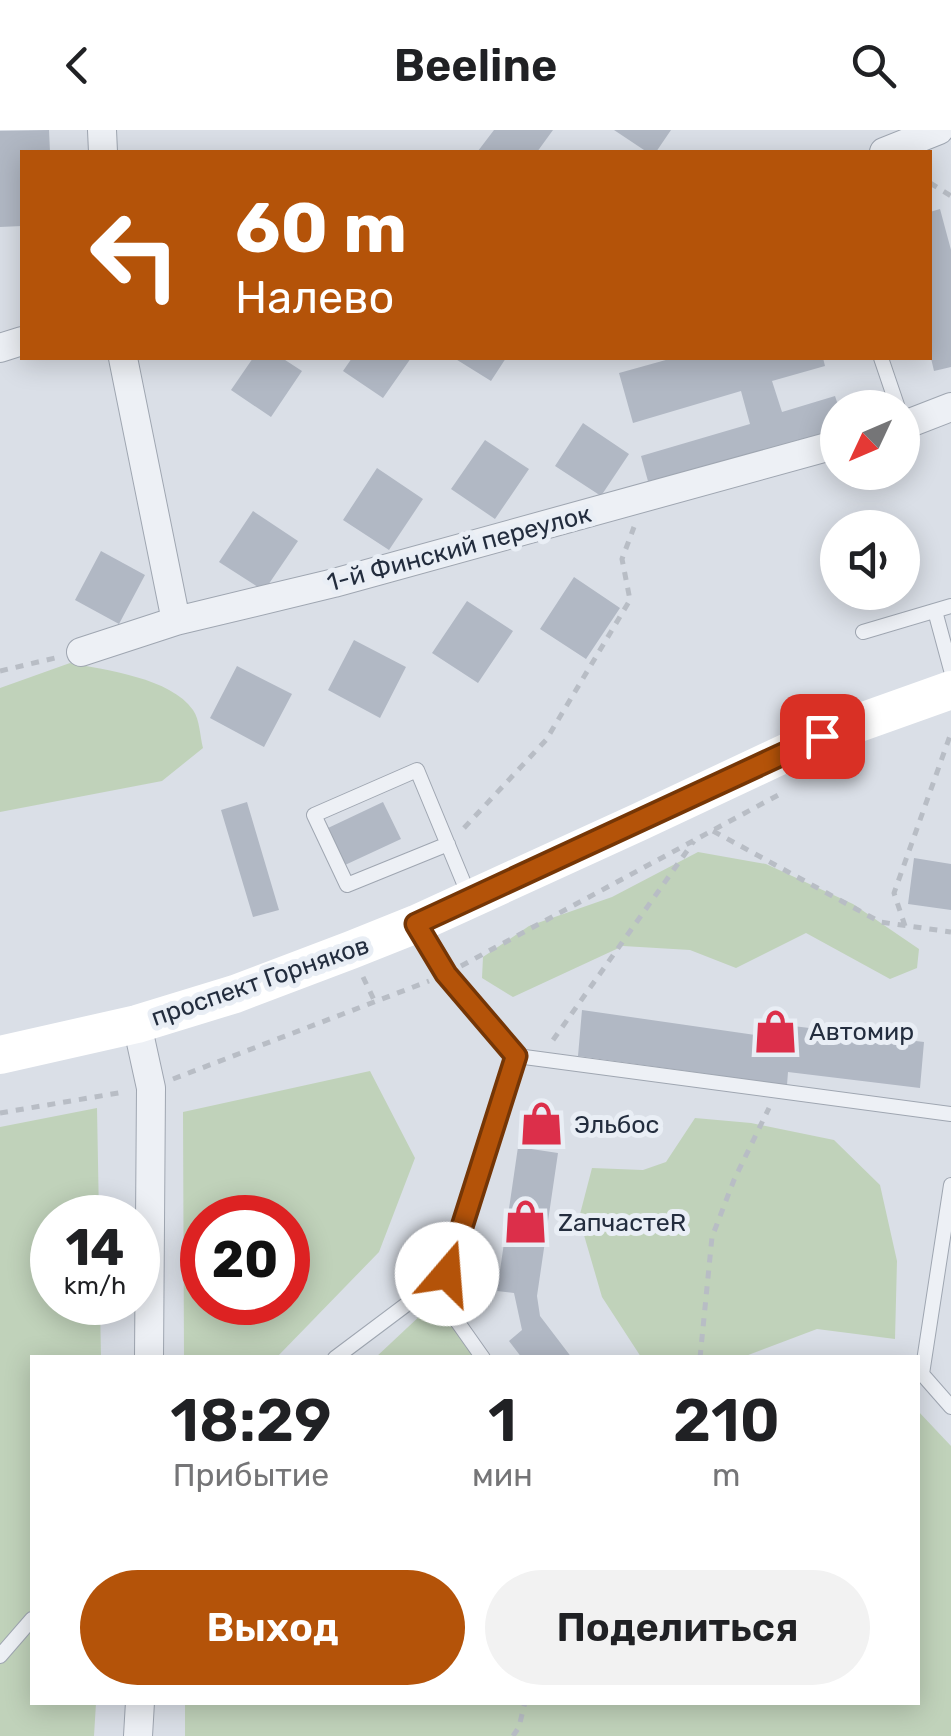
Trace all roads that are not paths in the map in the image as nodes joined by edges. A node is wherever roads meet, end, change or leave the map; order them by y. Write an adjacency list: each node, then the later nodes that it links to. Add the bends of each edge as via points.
1 (938, 130): 2 (street)
2 (889, 150)
3 (123, 360): 11 (street)
4 (882, 360): 5 (lane)
5 (892, 390)
6 (951, 407): 7 (street)
7 (920, 415)
8 (820, 449): 11 (street, 1-й Финский переулок)
9 (951, 606): 10 (lane)
10 (935, 610): 12 (lane); 14 (lane)
11 (176, 621): 13 (street, 1-й Финский переулок)
12 (863, 632)
13 (81, 652)
14 (951, 670)
15 (951, 690): 17 (main road, проспект Горняков, via 822,736)
16 (448, 844): 16 (lane, via 417,770 314,815 346,886); 17 (lane)
17 (471, 899): 18 (main road, проспект Горняков)
18 (416, 924): 19 (main road, проспект Горняков); 21 (lane, via 446,974)
19 (137, 1024): 20 (main road, проспект Горняков); 25 (street, via 151,1088)
20 (0, 1054)
21 (516, 1056): 22 (lane); 24 (lane)
22 (951, 1114)
23 (951, 1185): 28 (lane)
24 (447, 1274): 26 (lane); 27 (lane, via 440,1297)
25 (149, 1355)
26 (339, 1355)
27 (480, 1355)
28 (920, 1373): 29 (lane)
29 (951, 1406)
30 (30, 1621): 31 (lane)
31 (0, 1656)
32 (140, 1705): 33 (street)
33 (138, 1736)

